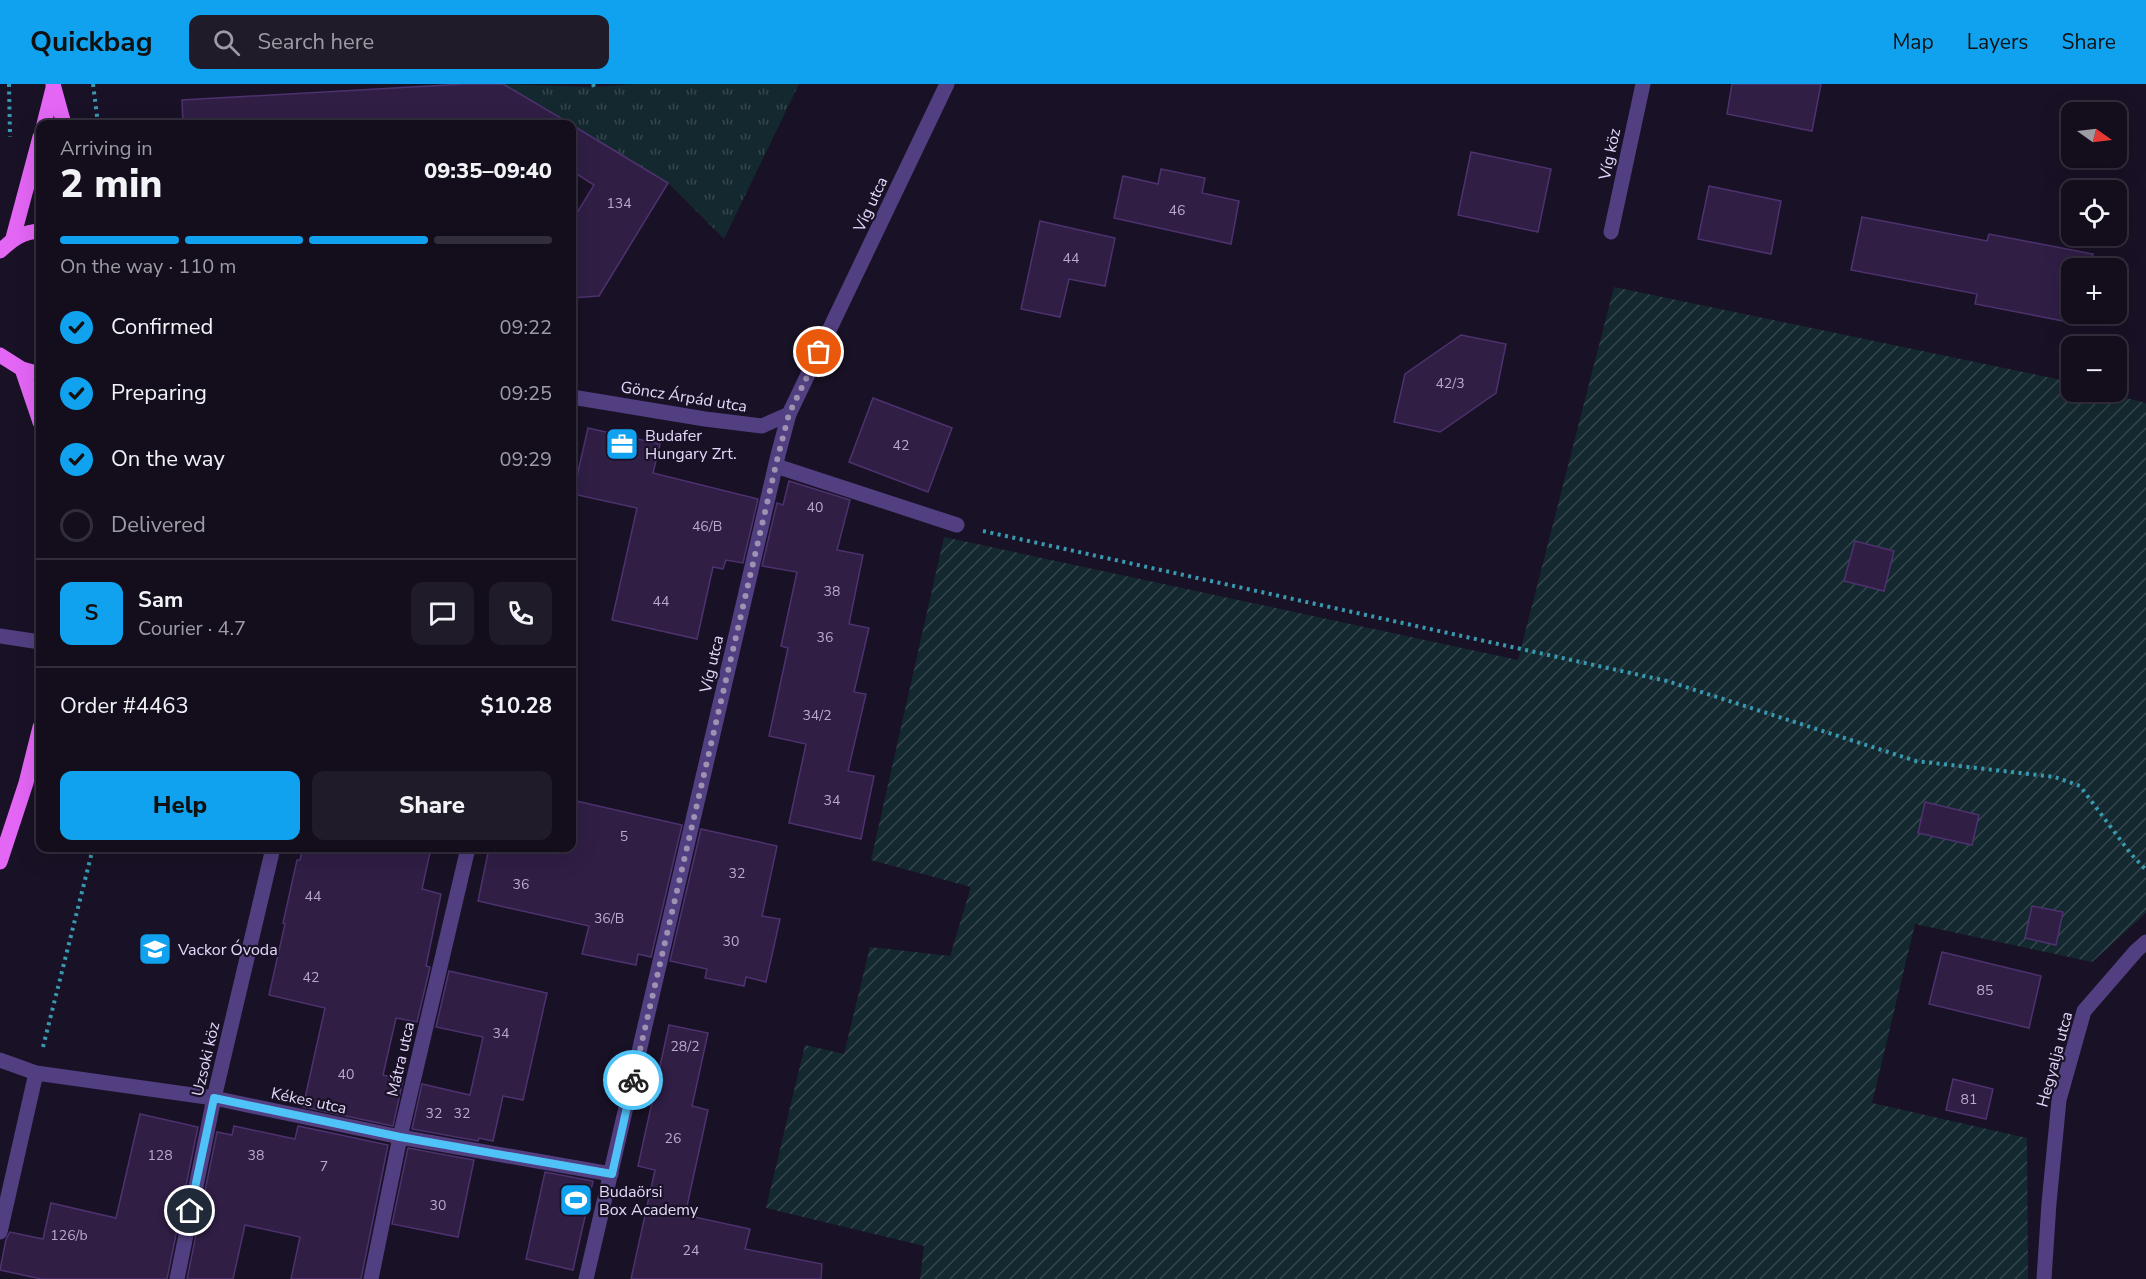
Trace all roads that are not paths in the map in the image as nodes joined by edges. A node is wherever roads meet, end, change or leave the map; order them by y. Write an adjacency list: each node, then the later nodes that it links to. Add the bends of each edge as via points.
1 (947, 84): 16 (street, Víg utca)
2 (1643, 84): 8 (street, Víg köz)
3 (53, 86): 4 (main road); 5 (main road)
4 (45, 120)
5 (63, 120)
6 (36, 153): 9 (main road)
7 (36, 231): 9 (main road)
8 (1611, 232)
9 (14, 238): 10 (main road)
10 (0, 251)
11 (0, 355): 12 (main road)
12 (22, 369): 13 (main road); 15 (main road)
13 (36, 373)
14 (576, 401): 16 (street, Göncz Árpád utca, via 762,426)
15 (36, 410)
16 (789, 414): 17 (street, Víg utca)
17 (776, 466): 18 (street); 30 (street, Víg utca)
18 (957, 525)
19 (0, 636): 20 (street)
20 (36, 641)
21 (36, 744): 24 (main road)
22 (272, 852): 28 (street, Uzsoki köz)
23 (467, 852): 29 (street, Mátra utca)
24 (0, 862)
25 (2146, 942): 35 (street, Hegyalja utca, via 2084,1011 2059,1100)
26 (0, 1060): 27 (street, Kékes utca)
27 (36, 1072): 28 (street, Kékes utca); 31 (street)
28 (214, 1098): 29 (street, Kékes utca); 32 (street, Uzsoki köz)
29 (400, 1137): 30 (street, Kékes utca); 33 (street, Mátra utca)
30 (612, 1174): 34 (street, Víg utca)
31 (0, 1232)
32 (177, 1279)
33 (371, 1279)
34 (586, 1279)
35 (2044, 1279)

